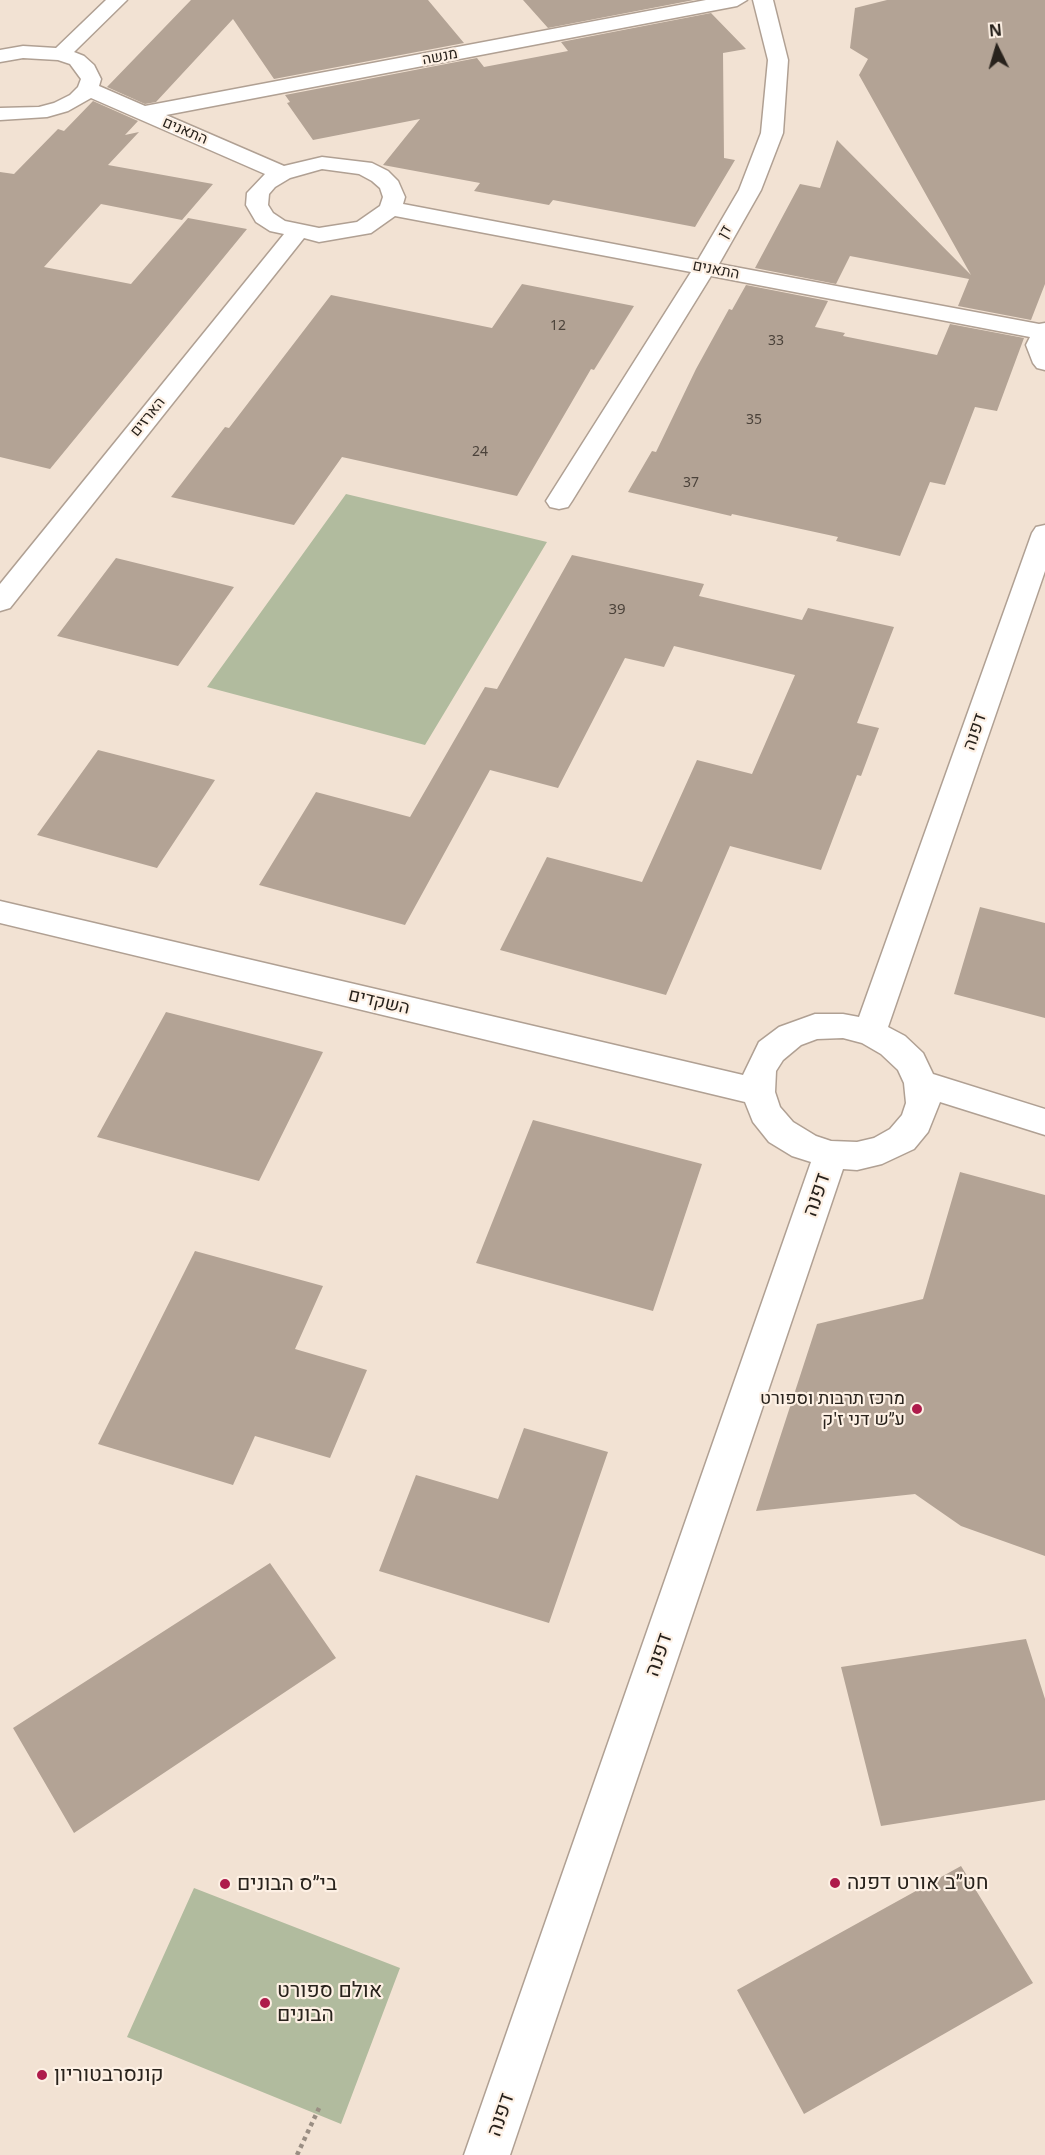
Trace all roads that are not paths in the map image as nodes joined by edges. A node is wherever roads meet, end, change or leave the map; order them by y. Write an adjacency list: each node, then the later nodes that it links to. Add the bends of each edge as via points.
1 (117, 0): 4 (street)
2 (737, 0): 7 (street, מנשה)
3 (763, 0): 12 (street, דן, via 778,60 772,133 750,190)
4 (61, 54): 5 (street, via 23,52); 6 (street, via 87,69 91,78)
5 (0, 56)
6 (88, 89): 7 (street, התאנים); 8 (street, via 61,107 40,113)
7 (143, 113): 9 (street, התאנים)
8 (0, 114)
9 (282, 173): 10 (street, via 322,164 364,168 390,186); 11 (street, via 258,193 257,206 264,217)
10 (390, 208): 11 (street, via 363,228 319,235); 12 (street, התאנים)
11 (297, 232): 17 (street, הארזים)
12 (705, 268): 13 (street, התאנים); 15 (street, דן)
13 (1044, 331): 14 (street, via 1038,345)
14 (1045, 363)
15 (559, 501)
16 (1045, 533): 19 (street, דפנה)
17 (0, 602)
18 (0, 912): 21 (street, השקדים)
19 (870, 1032): 20 (street, via 893,1045 911,1062); 21 (street, via 834,1027 790,1036 771,1051 760,1070)
20 (921, 1083): 22 (street); 23 (street, via 923,1103 916,1122 902,1139 882,1150 857,1156)
21 (758, 1092): 23 (street, via 765,1113 781,1132 804,1146)
22 (1045, 1122)
23 (831, 1155): 24 (street, דפנה)
24 (487, 2155)

